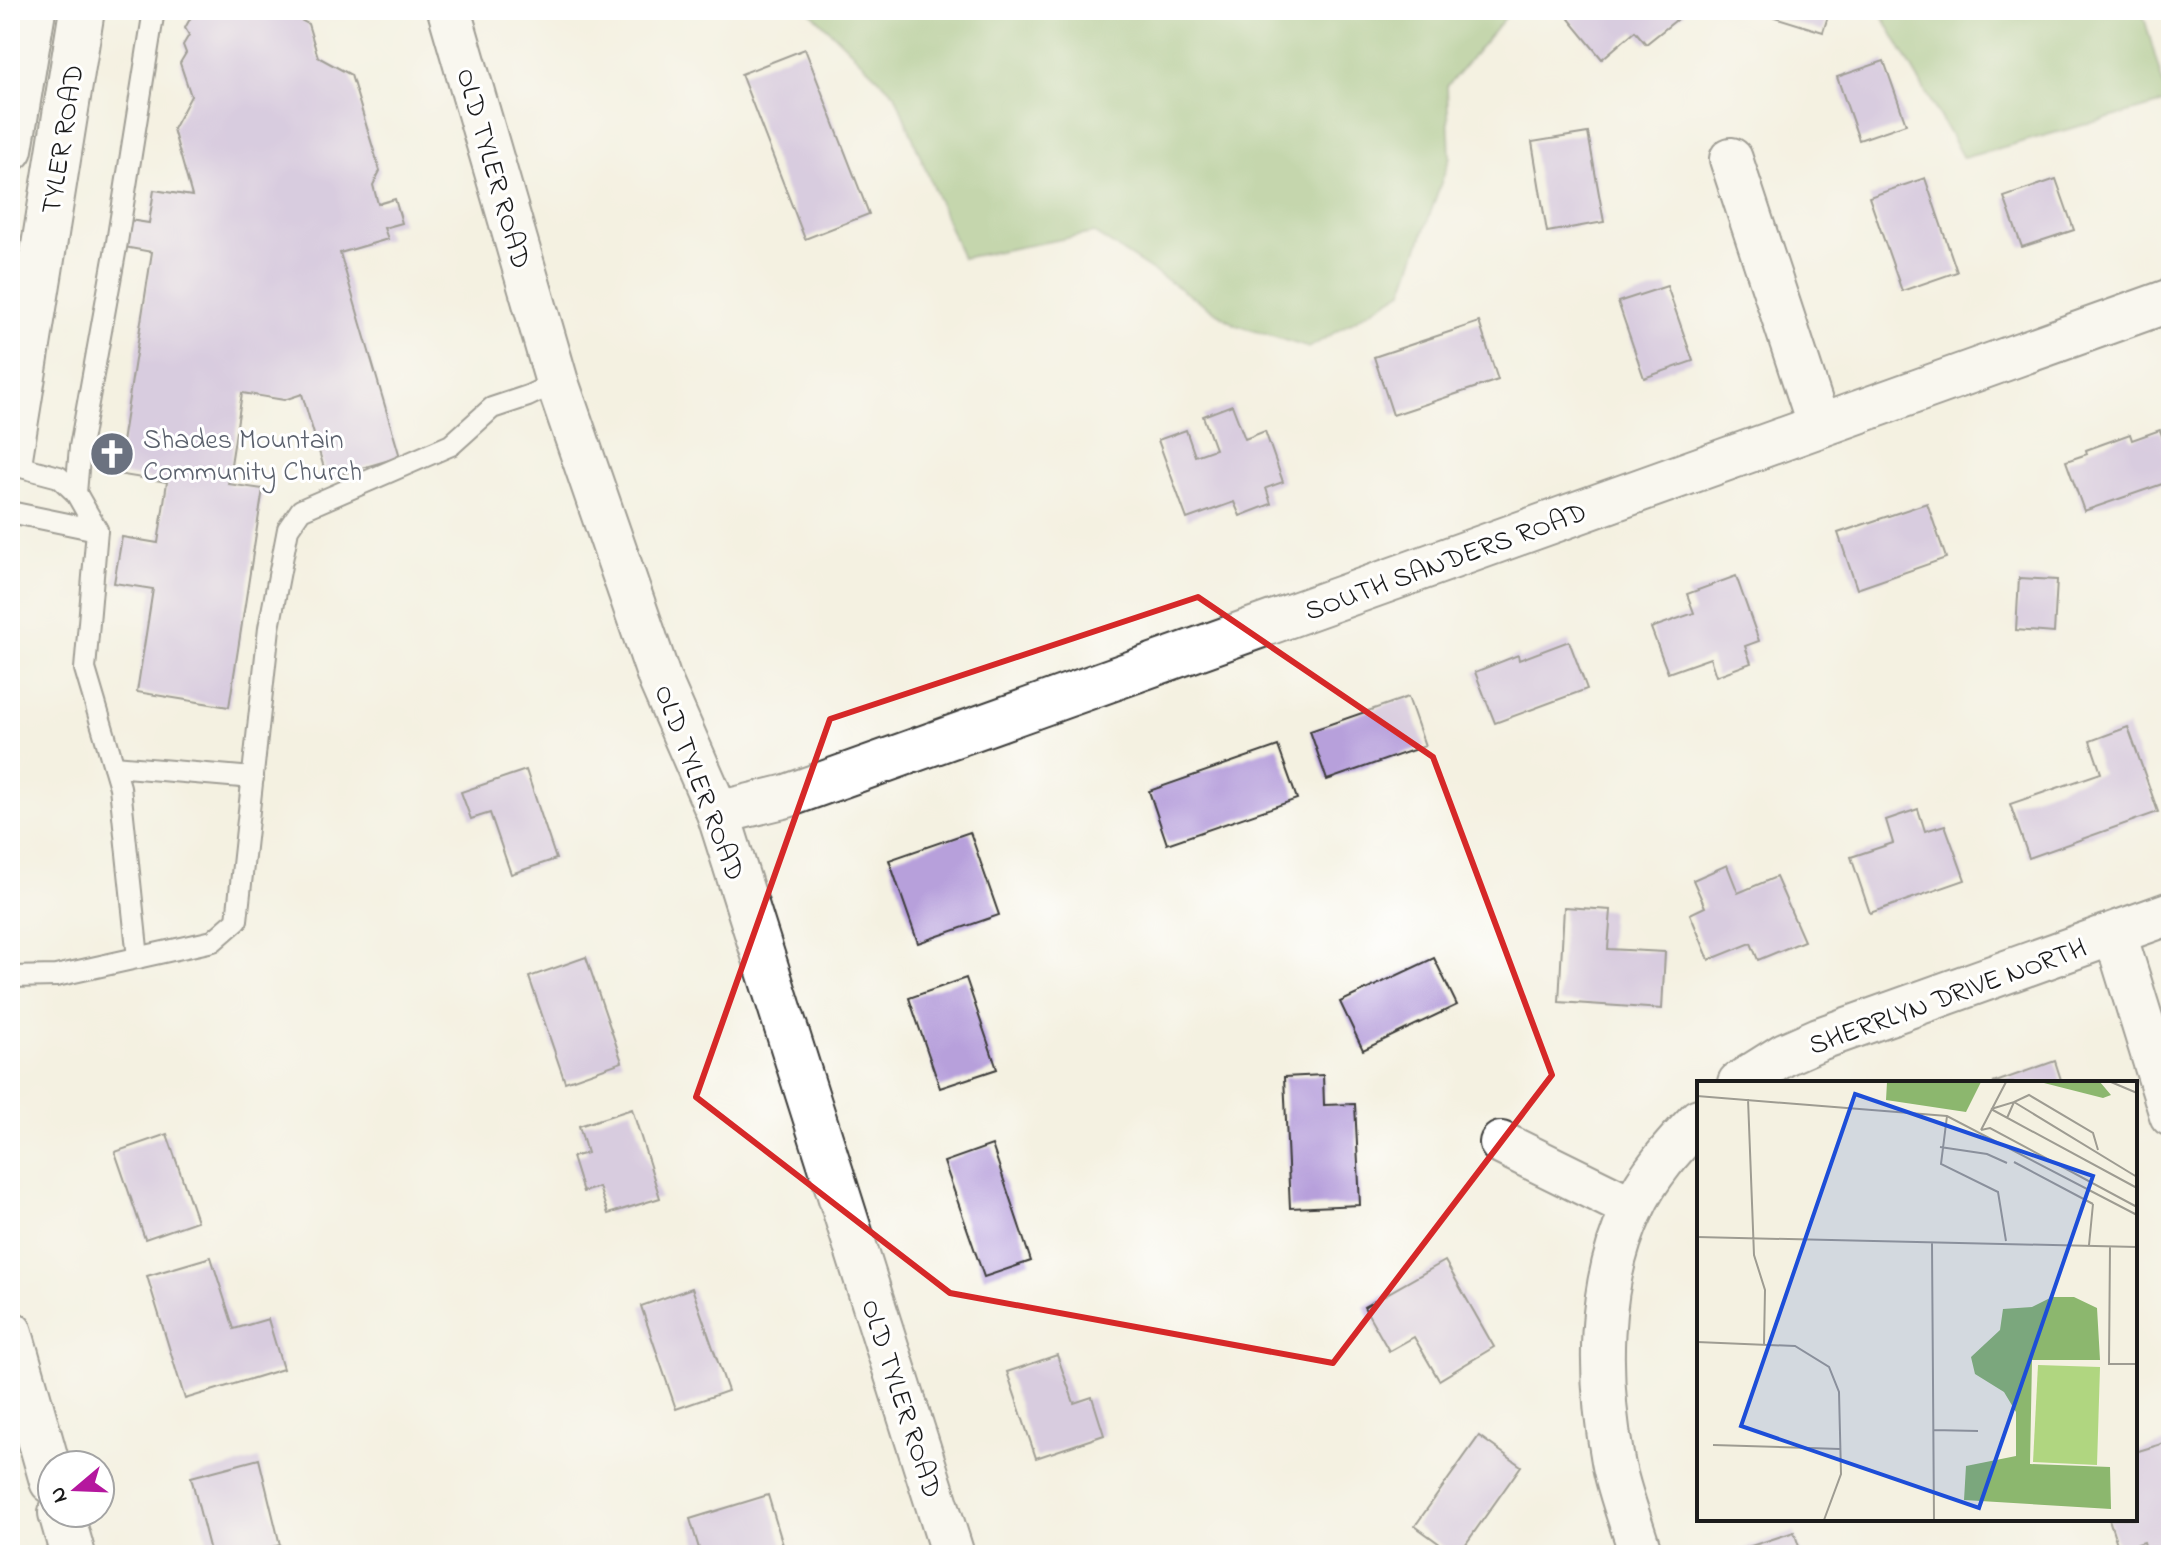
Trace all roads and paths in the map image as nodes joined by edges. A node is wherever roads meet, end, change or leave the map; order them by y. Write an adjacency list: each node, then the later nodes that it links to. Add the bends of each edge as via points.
1 (33, 10): 5 (street, TYLER ROAD)
2 (82, 10): 10 (street, TYLER ROAD)
3 (154, 10): 12 (lane)
4 (449, 10): 8 (street, OLD TYLER ROAD)
5 (10, 149)
6 (1731, 159): 9 (street)
7 (2171, 300): 9 (street, SOUTH SANDERS ROAD)
8 (557, 382): 16 (lane, via 492,408 451,445 301,510 288,529 269,628); 17 (street, OLD TYLER ROAD, via 660,680)
9 (1819, 426): 17 (street, SOUTH SANDERS ROAD, via 801,790)
10 (10, 457)
11 (10, 464): 12 (lane, via 59,477)
12 (76, 493): 14 (lane)
13 (10, 512): 14 (lane)
14 (97, 530): 15 (lane, via 85,669)
15 (114, 766): 16 (lane); 20 (lane)
16 (253, 778): 20 (lane, via 237,920 213,941)
17 (718, 813): 31 (street, OLD TYLER ROAD)
18 (2171, 913): 19 (street, SHERRLYN DRIVE NORTH)
19 (2115, 934): 22 (street, SHERRLYN DRIVE NORTH, via 1819,1039); 23 (street)
20 (138, 958): 21 (lane, via 56,976)
21 (10, 977)
22 (1742, 1081)
23 (2171, 1115)
24 (1697, 1122): 26 (street, via 1660,1165)
25 (1501, 1143): 26 (street)
26 (1633, 1208): 32 (street, via 1607,1300 1605,1406 1614,1464)
27 (10, 1333): 28 (street)
28 (43, 1449)
29 (66, 1529): 30 (street)
30 (73, 1555)
31 (953, 1555)
32 (1641, 1555)

